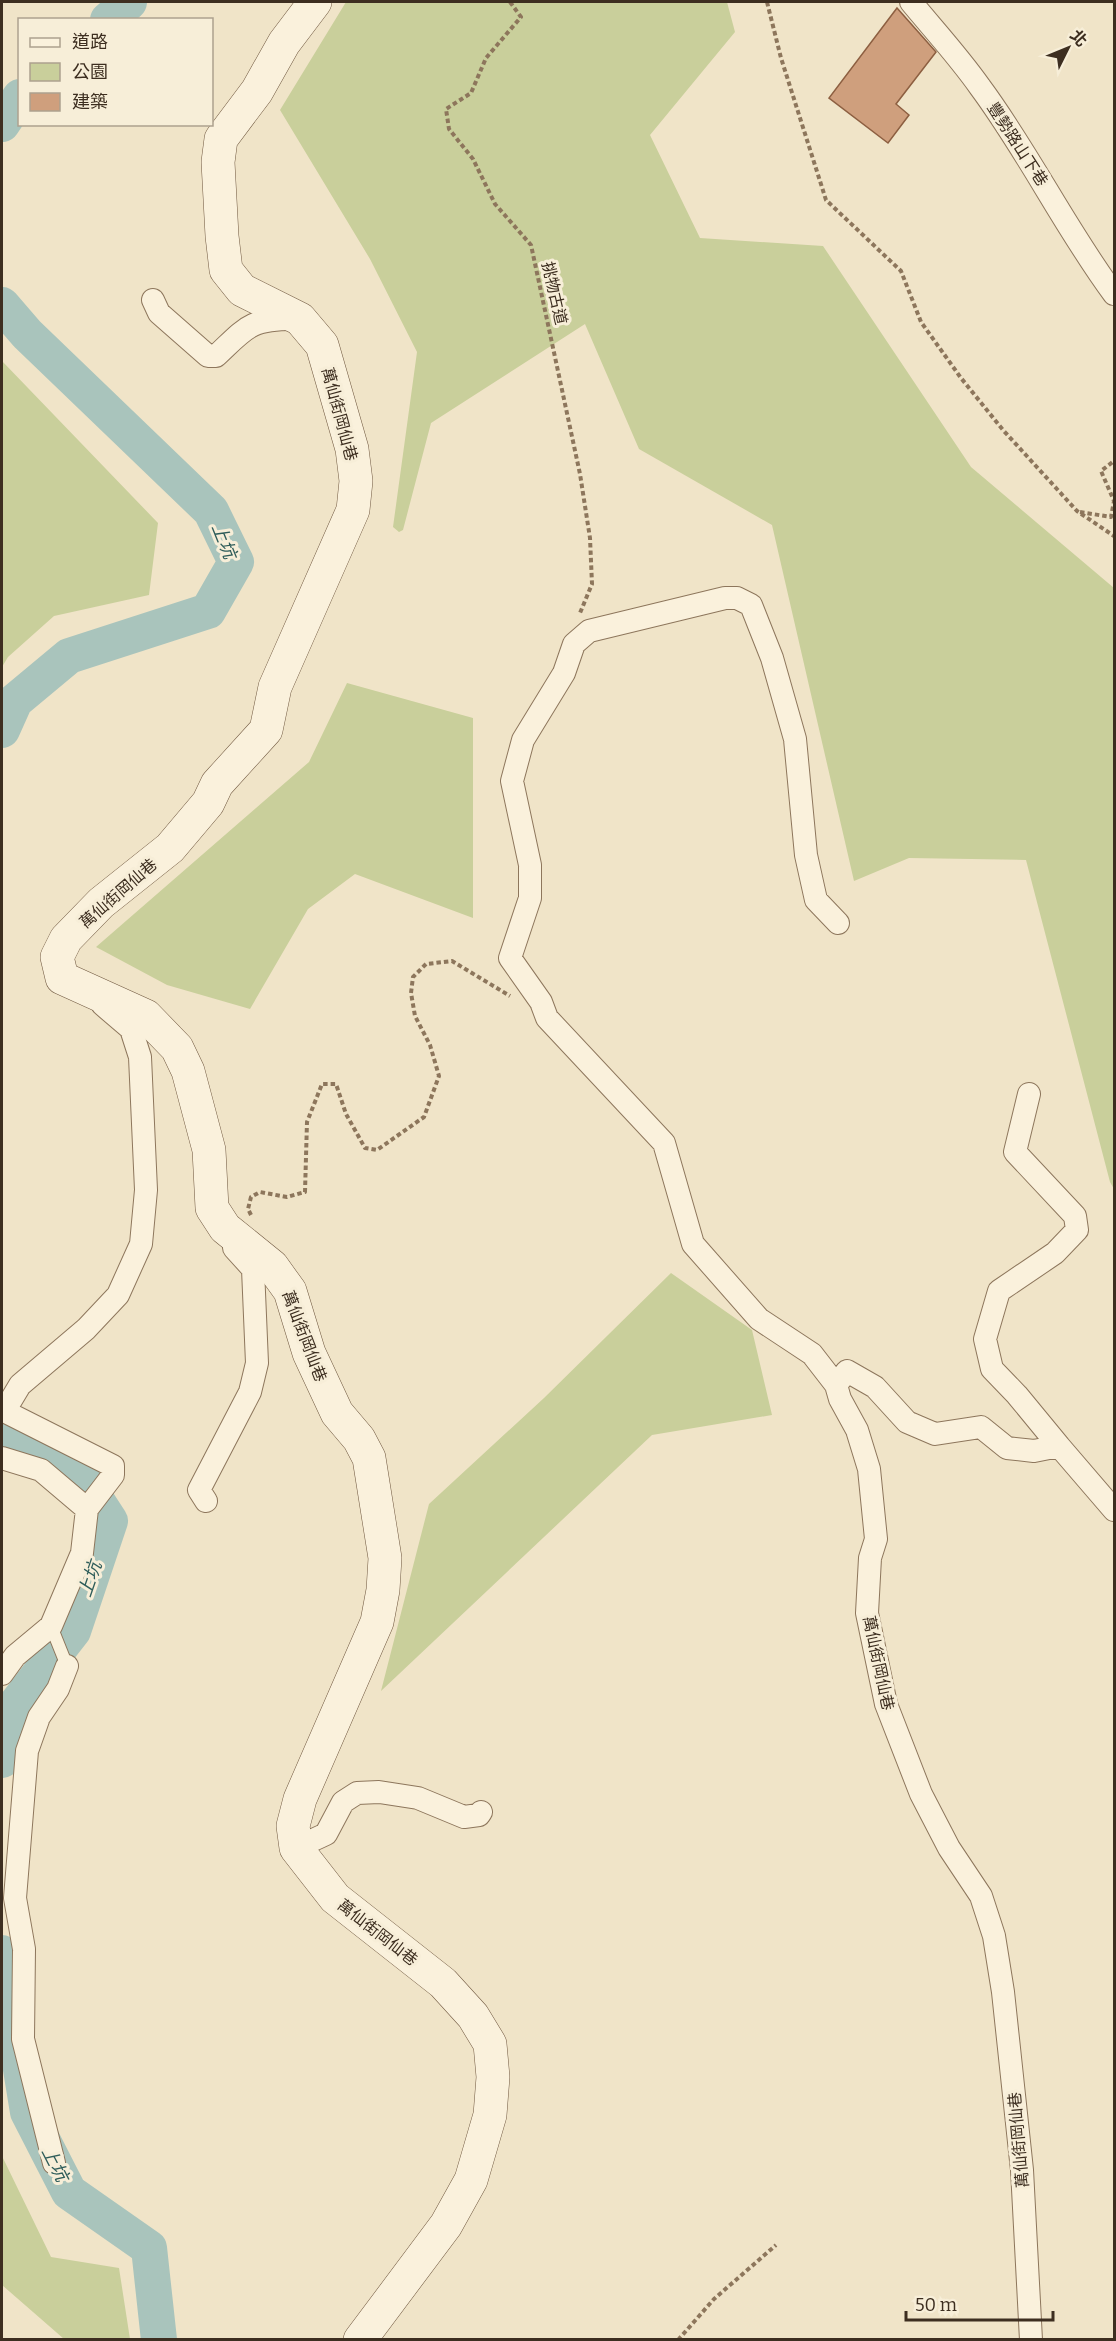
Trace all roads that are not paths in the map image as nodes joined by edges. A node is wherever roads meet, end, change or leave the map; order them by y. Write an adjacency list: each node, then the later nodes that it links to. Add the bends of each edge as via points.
1 (315, 2): 5 (street, 萬仙街岡仙巷, via 221,139 218,162 226,270 242,290)
2 (911, 2): 3 (street, 豐勢路山下巷, via 980,87)
3 (1114, 294)
4 (153, 300): 5 (street, via 159,313 208,356 216,356 247,327 265,319)
5 (300, 319): 7 (street, 萬仙街岡仙巷, via 322,345 352,449 354,510 275,687 266,730 217,784 208,803 170,848 101,903 66,939 57,957 62,978)
6 (838, 923): 10 (street, 萬仙街岡仙巷, via 816,900 806,855 795,739 772,658 751,605 737,598 725,598 589,631 574,644 564,673 523,740 512,781 530,865 530,898 510,958 542,1002 547,1018 664,1143 693,1244 759,1319 812,1354)
7 (85, 989): 9 (street, 萬仙街岡仙巷, via 146,1016 177,1048 188,1071 209,1150 212,1208); 11 (street, via 131,1029 140,1057 146,1190 141,1244 118,1295 86,1329 20,1385)
8 (1029, 1094): 12 (street, via 1015,1152 1075,1216 1077,1230 1055,1253 999,1291 985,1339 992,1369)
9 (240, 1223): 14 (street, via 227,1238 253,1269 257,1363 250,1392 198,1490); 21 (street, 萬仙街岡仙巷, via 290,1291 309,1353 337,1413 369,1458 385,1558 377,1622 300,1799 292,1826)
10 (836, 1385): 12 (street, via 847,1371 875,1388 906,1422 935,1434 981,1427 1007,1448 1034,1451); 24 (street, 萬仙街岡仙巷, via 857,1430 869,1469 876,1539 870,1558 867,1613 885,1704 921,1794 949,1848 981,1896 994,1936 1022,2170)
11 (3, 1410): 15 (street, via 113,1466 113,1475)
12 (1059, 1446): 16 (street)
13 (2, 1458): 15 (street, via 41,1470)
14 (207, 1501)
15 (87, 1509): 17 (street, via 82,1553)
16 (1114, 1510)
17 (51, 1626): 18 (lane); 19 (street, via 15,1656)
18 (67, 1666): 22 (street, via 58,1689 39,1717 27,1752 15,1898 24,1949 23,2039)
19 (2, 1674)
20 (481, 1812): 21 (street, via 464,1817 418,1798 357,1793 343,1802 326,1834)
21 (296, 1848): 23 (street, 萬仙街岡仙巷, via 335,1898 442,1983 473,2016 490,2044 490,2115 471,2180 446,2225)
22 (54, 2163)
23 (360, 2340)
24 (1031, 2340)

